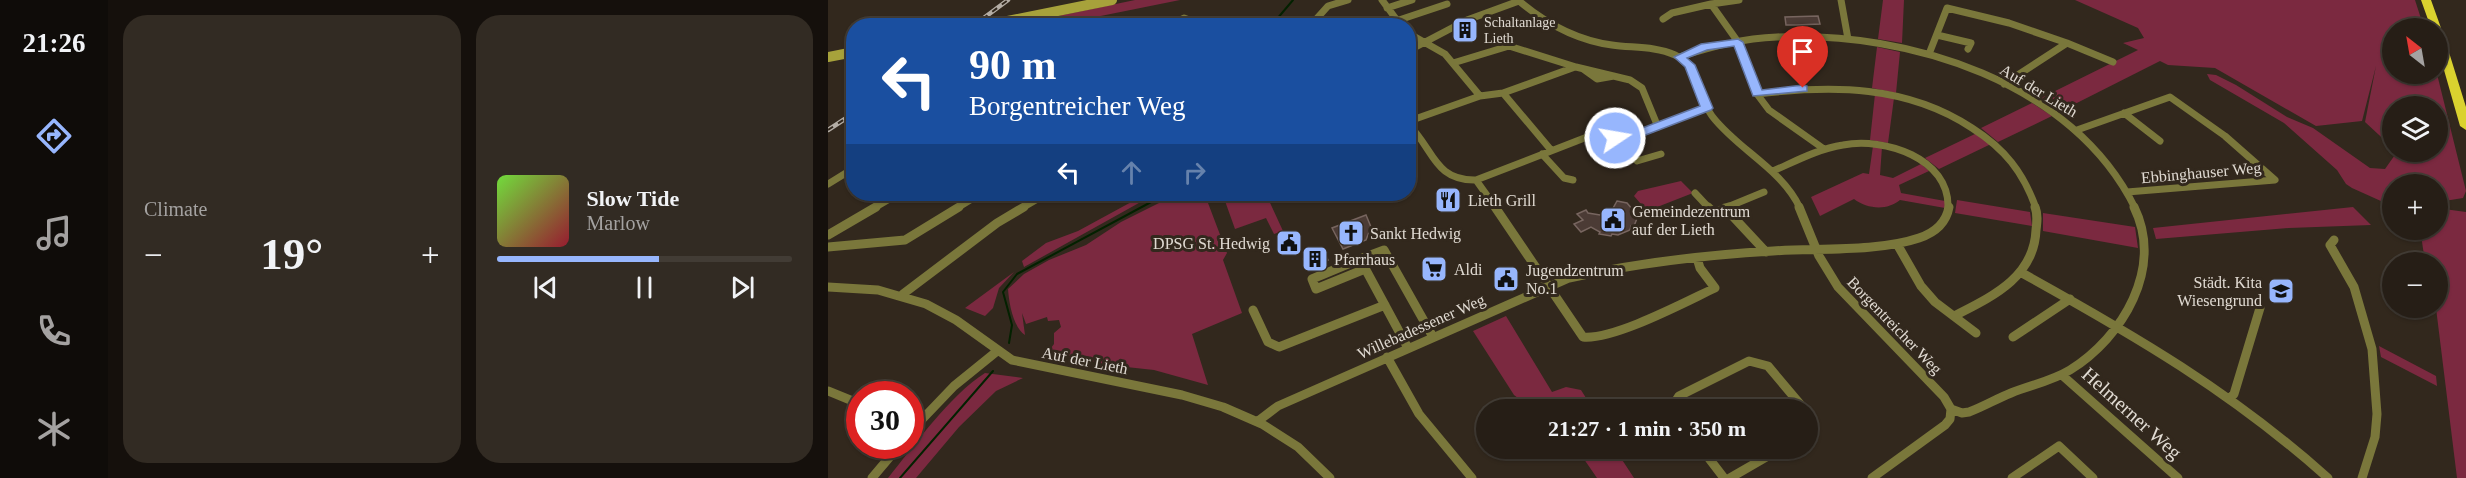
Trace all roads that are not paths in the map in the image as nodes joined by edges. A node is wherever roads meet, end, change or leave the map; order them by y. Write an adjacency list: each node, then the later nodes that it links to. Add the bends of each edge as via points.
1 (1112, 0): 12 (main road)
2 (1348, 0): 13 (street, via 1328,6)
3 (1382, 0): 11 (street)
4 (1412, 0): 11 (street)
5 (1518, 0): 21 (street); 29 (street, via 1546,22 1572,34)
6 (1739, 0): 10 (street)
7 (1841, 0): 20 (street)
8 (2426, 0): 16 (highway)
9 (1447, 4): 15 (street)
10 (1711, 4): 17 (street, via 1672,13); 22 (street)
11 (1387, 8): 14 (street)
12 (1019, 18)
13 (1317, 18)
14 (1395, 18)
15 (1412, 18)
16 (2432, 18)
17 (1663, 19)
18 (1936, 35): 23 (street); 24 (street, via 1947,8); 27 (street)
19 (1416, 37): 21 (street)
20 (1848, 39): 22 (street, Auf der Lieth, via 1798,37); 27 (street, Auf der Lieth)
21 (1426, 41): 25 (street); 31 (street)
22 (1738, 42): 29 (street, Auf der Lieth, via 1705,47); 36 (street)
23 (1971, 43)
24 (2067, 43): 30 (street); 34 (street)
25 (1416, 47)
26 (846, 54): 28 (main road)
27 (1929, 54): 34 (street, Auf der Lieth)
28 (828, 57)
29 (1679, 57): 38 (street, Borgentreicher Weg, via 1689,65)
30 (2113, 62)
31 (1454, 63): 33 (street, via 1509,46); 37 (street)
32 (2448, 66): 41 (highway)
33 (1579, 68): 35 (street); 42 (street, via 1596,80 1614,76 1642,88)
34 (2004, 84): 44 (street, Auf der Lieth)
35 (1503, 93): 37 (street); 48 (street)
36 (1757, 94): 47 (street, via 1781,120); 72 (street, via 1803,88 1852,88 1902,96 1972,125 2005,152 2031,190 2038,220 2036,242)
37 (1480, 96): 40 (street)
38 (1707, 108): 42 (street); 51 (street, Borgentreicher Weg, via 1728,133)
39 (2124, 113): 44 (street, Ebbinghauser Weg); 46 (street, Ebbinghauser Weg); 57 (street, Ebbinghauser Weg, via 2170,97 2225,136 2275,180)
40 (1416, 118)
41 (2466, 126)
42 (1658, 127): 45 (street)
43 (1416, 130): 53 (street, via 1451,179)
44 (2077, 130): 57 (street, Auf der Lieth, via 2103,157)
45 (1616, 136): 48 (street, via 1587,137); 50 (street, via 1637,161)
46 (2160, 141)
47 (1824, 149): 51 (street, Willebadessener Weg); 65 (street, Willebadessener Weg, via 1857,143 1899,149 1927,165 1946,186 1949,205 1939,227 1925,236)
48 (1551, 150): 49 (street)
49 (1542, 154): 53 (street); 54 (street, via 1564,178)
50 (1660, 154)
51 (1773, 171): 67 (street, Borgentreicher Weg, via 1802,210)
52 (846, 173): 55 (street)
53 (1476, 180): 74 (street)
54 (1573, 180)
55 (828, 184)
56 (1764, 192): 62 (street)
57 (2127, 192): 81 (street, Auf der Lieth, via 2144,234 2146,263 2138,294)
58 (1695, 193): 62 (street, via 1714,213)
59 (886, 201): 63 (street)
60 (969, 201): 66 (street, via 905,240)
61 (1033, 201): 75 (street, via 997,223)
62 (1725, 208): 68 (street)
63 (828, 236)
64 (2334, 240): 110 (street, via 2330,245 2354,287 2372,348 2377,414 2375,437)
65 (1897, 244): 67 (street, Willebadessener Weg); 80 (street, via 1921,286)
66 (828, 247)
67 (1816, 249): 68 (street, Willebadessener Weg); 94 (street, Borgentreicher Weg, via 1826,272 1843,294 1944,397)
68 (1766, 252): 69 (street, Willebadessener Weg)
69 (1697, 258): 74 (street, Willebadessener Weg, via 1602,270); 74 (street, via 1715,288 1649,319 1593,338 1583,337)
70 (1360, 259): 71 (street); 71 (street, via 1312,279 1316,289); 83 (street, via 1384,250)
71 (1365, 269): 77 (street)
72 (2022, 273): 76 (street); 80 (street)
73 (828, 287): 75 (street, Auf der Lieth)
74 (1547, 287): 83 (street, Willebadessener Weg)
75 (903, 294): 86 (street, Auf der Lieth, via 956,320)
76 (2070, 300): 81 (street); 84 (street)
77 (1384, 305): 79 (street, via 1279,347 1268,342); 85 (street)
78 (2260, 308): 91 (street)
79 (1253, 310)
80 (1954, 316): 82 (street)
81 (2117, 326): 88 (street, Auf der Lieth, via 2093,353); 91 (street)
82 (1976, 333)
83 (1433, 337): 85 (street, Willebadessener Weg)
84 (2013, 337)
85 (1408, 348): 87 (street, Willebadessener Weg)
86 (996, 352): 95 (street, via 954,386); 96 (street, Auf der Lieth, via 1027,364 1187,394 1227,406)
87 (1388, 357): 96 (street, Willebadessener Weg, via 1278,405); 102 (street, via 1419,414)
88 (2063, 376): 94 (street, Auf der Lieth, via 1963,413); 108 (street, Helmerner Weg)
89 (828, 391): 90 (street)
90 (846, 398)
91 (2230, 398): 109 (street)
92 (1677, 399): 93 (street, via 1749,361 1768,366)
93 (1796, 399)
94 (1951, 409): 105 (street, via 1945,425)
95 (924, 417)
96 (1258, 421): 101 (street, Auf der Lieth, via 1314,460)
97 (888, 459): 100 (street)
98 (1709, 459): 103 (street)
99 (1763, 459): 104 (street)
100 (872, 478)
101 (1330, 478)
102 (1472, 478)
103 (1724, 478)
104 (1730, 478)
105 (1872, 478)
106 (2012, 478): 107 (street, via 2060,446)
107 (2093, 478)
108 (2178, 478)
109 (2328, 478)
110 (2362, 478)

